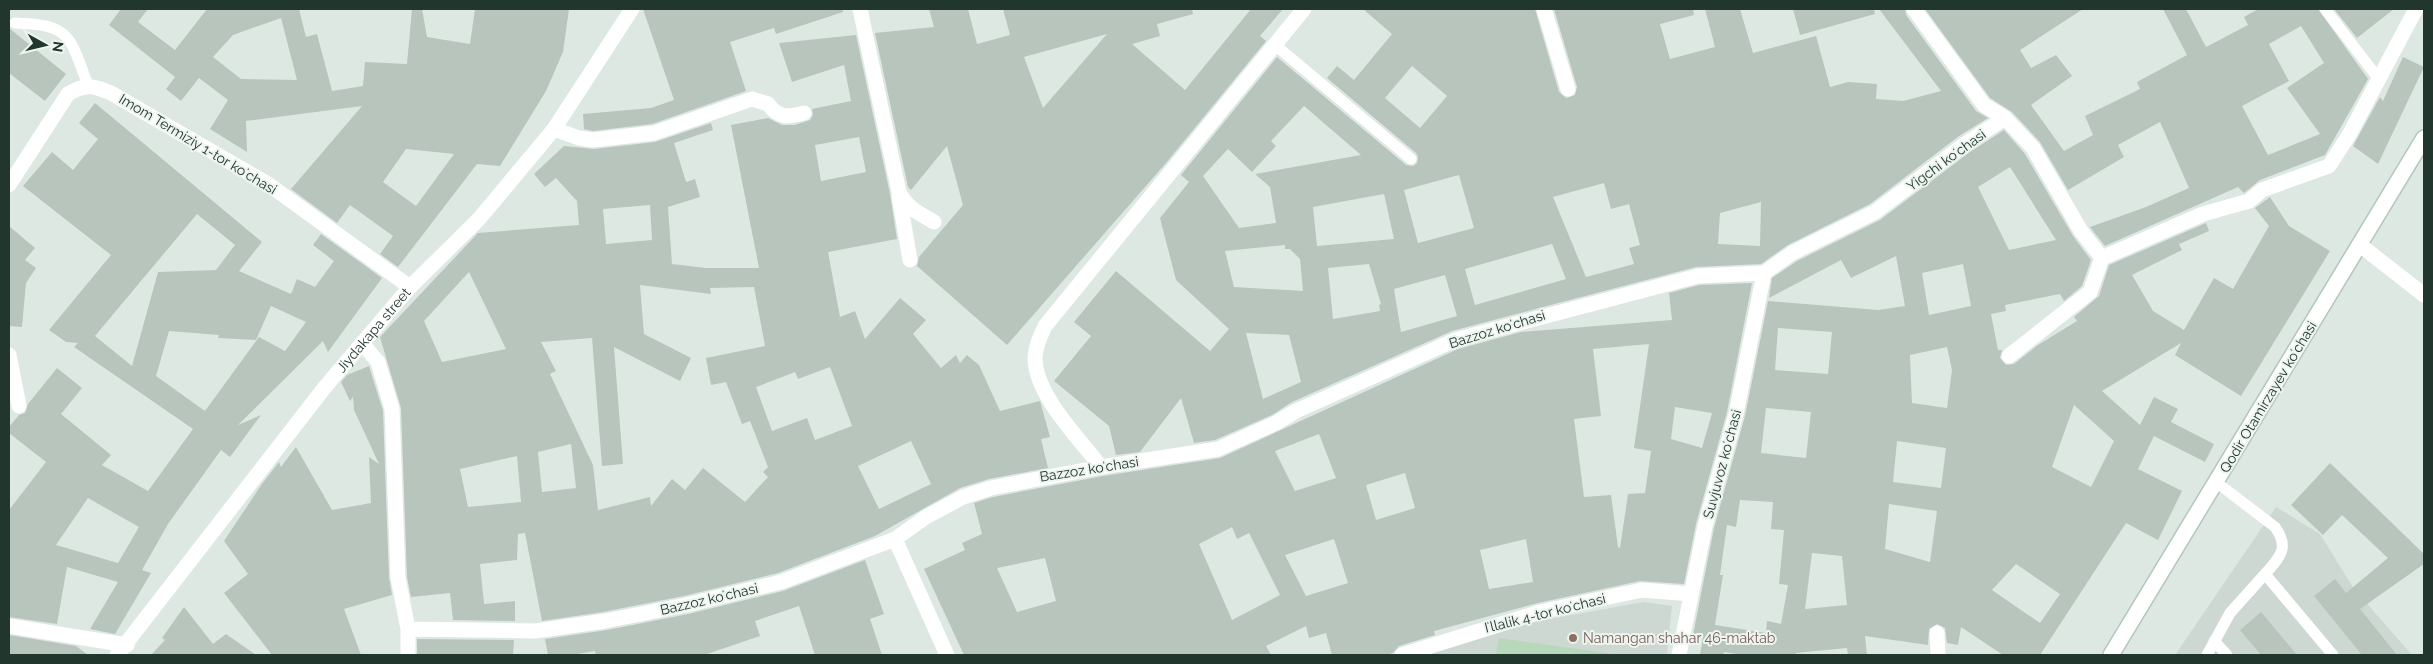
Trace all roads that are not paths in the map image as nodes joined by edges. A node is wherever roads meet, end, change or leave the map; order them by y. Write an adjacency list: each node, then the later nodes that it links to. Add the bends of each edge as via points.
1 (632, 9): 15 (street, Jiydakapa street)
2 (860, 9): 19 (street)
3 (1304, 9): 9 (street)
4 (1544, 9): 12 (street)
5 (1914, 9): 14 (street, Yigchi koʻchasi, via 1984,105)
6 (2325, 9): 10 (lane)
7 (2416, 9): 10 (street)
8 (15, 23): 11 (lane, via 45,24 57,28 74,48)
9 (1274, 44): 17 (lane); 31 (street, via 1045,326 1036,347 1038,377 1049,399)
10 (2378, 78): 22 (street, via 2329,166 2262,190 2248,201 2203,214)
11 (88, 85): 18 (street, via 68,94); 25 (street, Imom Termiziy 1-tor koʻchasi, via 111,93 268,184)
12 (1568, 89)
13 (804, 113): 15 (street, via 781,116 768,104 752,99 654,133 593,140)
14 (2005, 118): 22 (street, via 2033,148 2081,231); 24 (street, Yigchi koʻchasi, via 1875,212 1792,253)
15 (554, 129): 25 (street, Jiydakapa street, via 479,219)
16 (2424, 138): 21 (street, Qodir Otamirzayev koʻchasi)
17 (1411, 160)
18 (9, 185)
19 (899, 192): 20 (street, via 912,209); 23 (street)
20 (934, 222)
21 (2360, 245): 26 (street); 32 (street, Qodir Otamirzayev koʻchasi)
22 (2102, 258): 29 (street, via 2090,292)
23 (910, 260)
24 (1764, 273): 31 (street, Bazzoz koʻchasi, via 1698,276 1455,340 1218,449); 35 (street, Suvjuvoz koʻchasi, via 1736,414 1705,526)
25 (410, 287): 27 (street, Jiydakapa street)
26 (2424, 295)
27 (362, 342): 37 (street, via 378,362 392,409 398,578); 40 (street, Jiydakapa street)
28 (9, 355): 30 (street)
29 (2009, 356)
30 (19, 406)
31 (1101, 467): 33 (street, Bazzoz koʻchasi, via 1024,480 963,497)
32 (2216, 482): 34 (lane, via 2282,535 2282,555); 46 (street, Qodir Otamirzayev koʻchasi)
33 (895, 538): 37 (street, Bazzoz koʻchasi, via 781,582 605,621 535,631); 42 (street)
34 (2265, 574): 39 (lane, via 2230,613); 49 (lane)
35 (1691, 594): 43 (street, Iʻllalik 4-tor koʻchasi, via 1642,590 1540,612); 44 (street, Suvjuvoz koʻchasi)
36 (9, 626): 40 (street)
37 (408, 629): 41 (street)
38 (1937, 632): 45 (street)
39 (2214, 641): 47 (lane); 48 (lane)
40 (122, 650)
41 (408, 655)
42 (947, 655)
43 (1402, 655)
44 (1679, 655)
45 (1938, 655)
46 (2111, 655)
47 (2207, 655)
48 (2227, 655)
49 (2332, 655)

